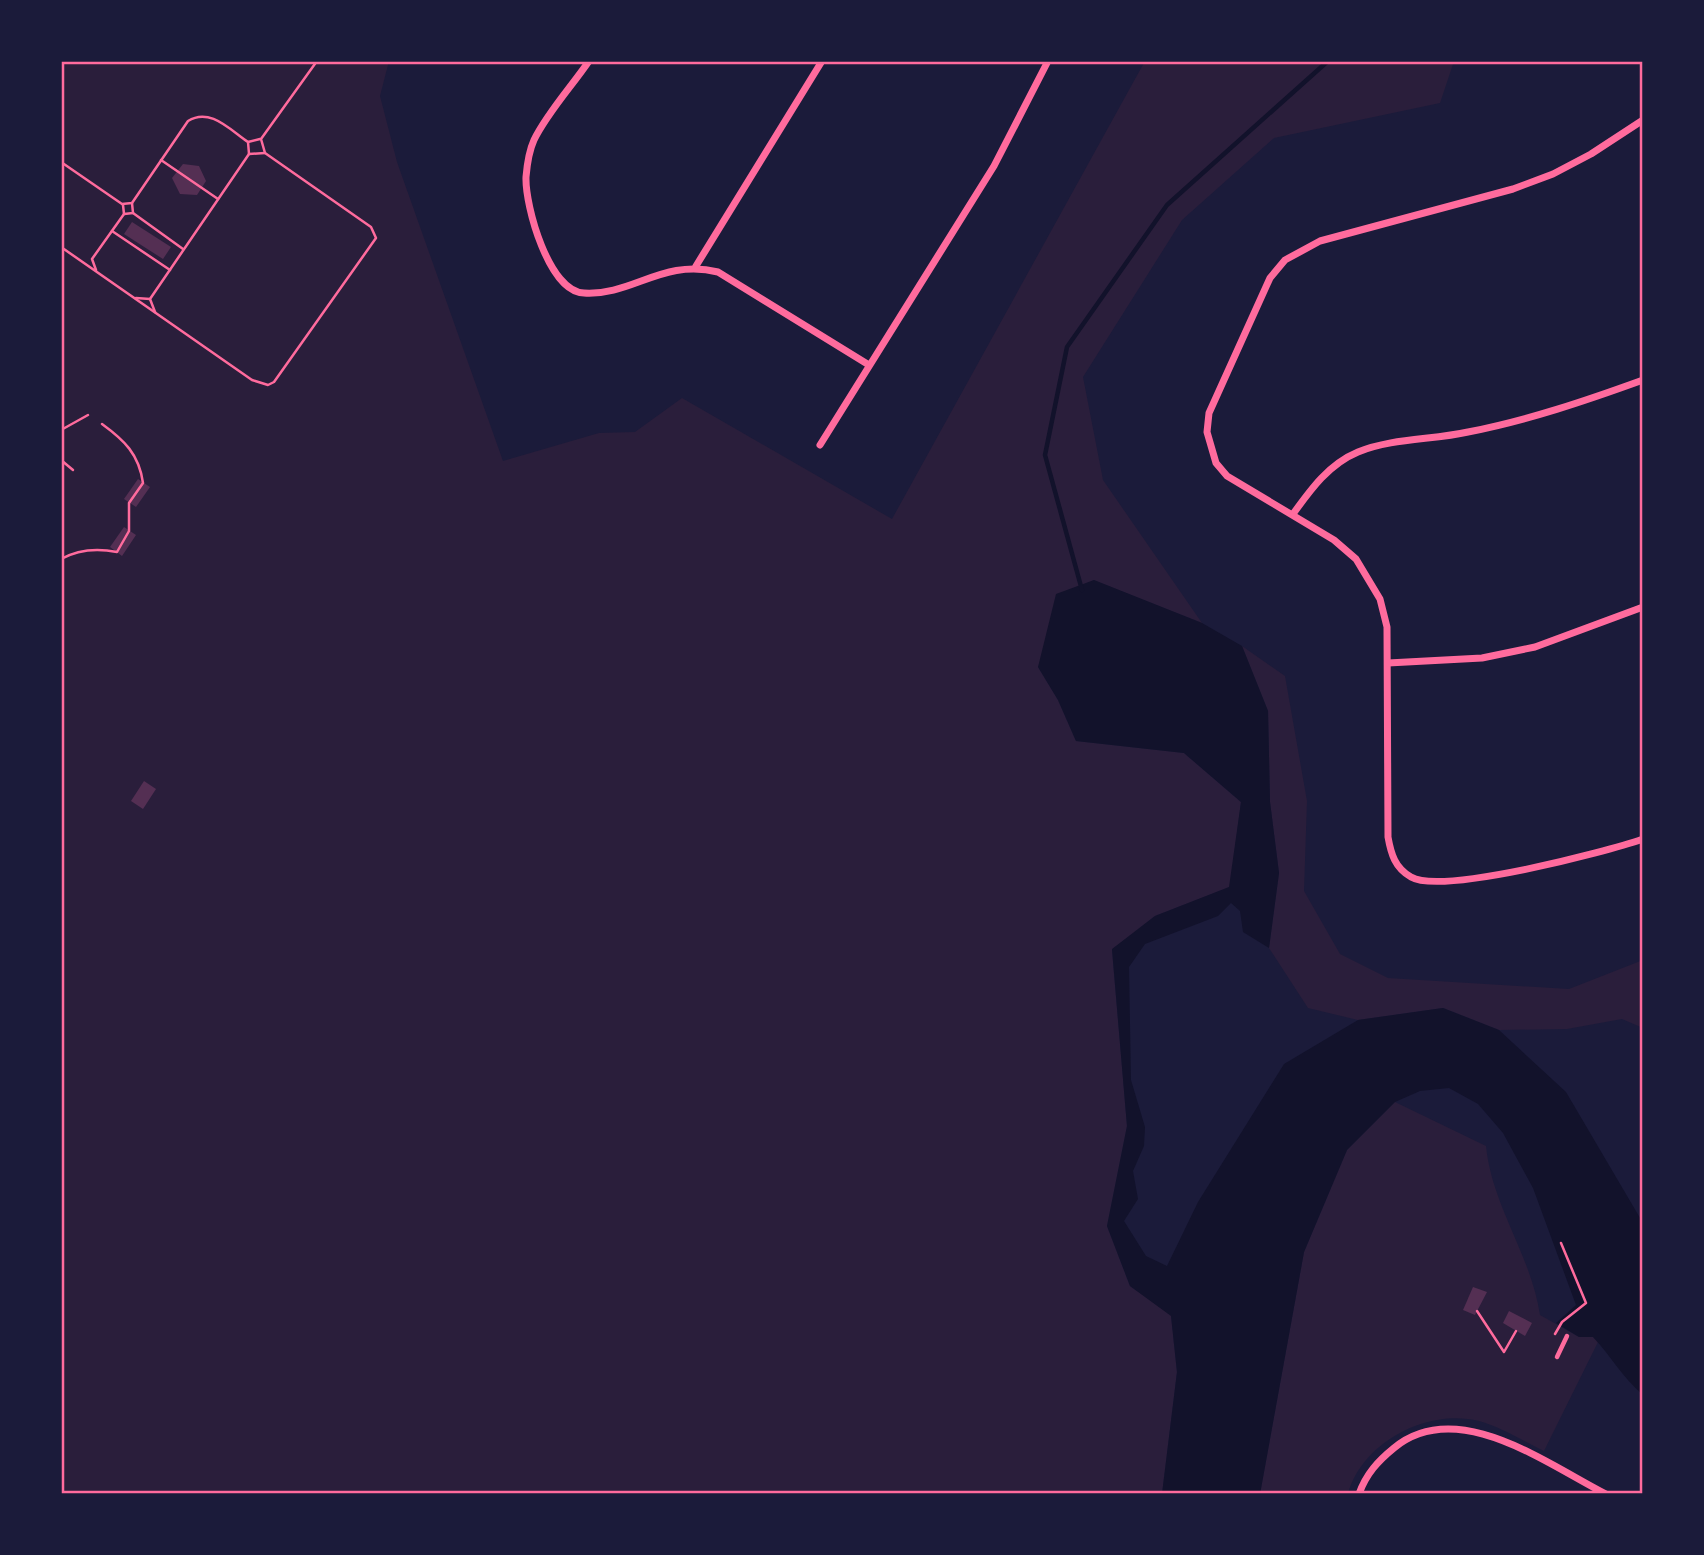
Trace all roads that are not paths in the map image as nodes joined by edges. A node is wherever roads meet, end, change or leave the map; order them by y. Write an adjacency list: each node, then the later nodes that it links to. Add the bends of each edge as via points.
1 (589, 61): 5 (street, via 535,140 526,178 550,265 569,289 582,294)
2 (822, 61): 5 (street)
3 (1048, 61): 6 (street, via 994,166)
4 (1643, 120): 9 (street, via 1591,154 1513,189 1320,241 1285,260 1270,278 1209,413 1207,432 1210,450 1227,476)
5 (696, 267): 6 (street, via 718,272)
6 (869, 365): 8 (street)
7 (1643, 380): 9 (street, via 1511,424 1358,452 1314,485)
8 (820, 445)
9 (1293, 514): 11 (street, via 1334,540 1369,577 1387,627)
10 (1643, 607): 11 (street, via 1535,647 1482,658)
11 (1388, 663): 12 (street, via 1388,837 1399,868 1412,878 1439,882 1524,869)
12 (1643, 839)
13 (1567, 1336): 14 (lane)
14 (1557, 1357)
15 (1359, 1494): 16 (street, via 1370,1470 1400,1443 1443,1428 1486,1433)
16 (1606, 1494)

